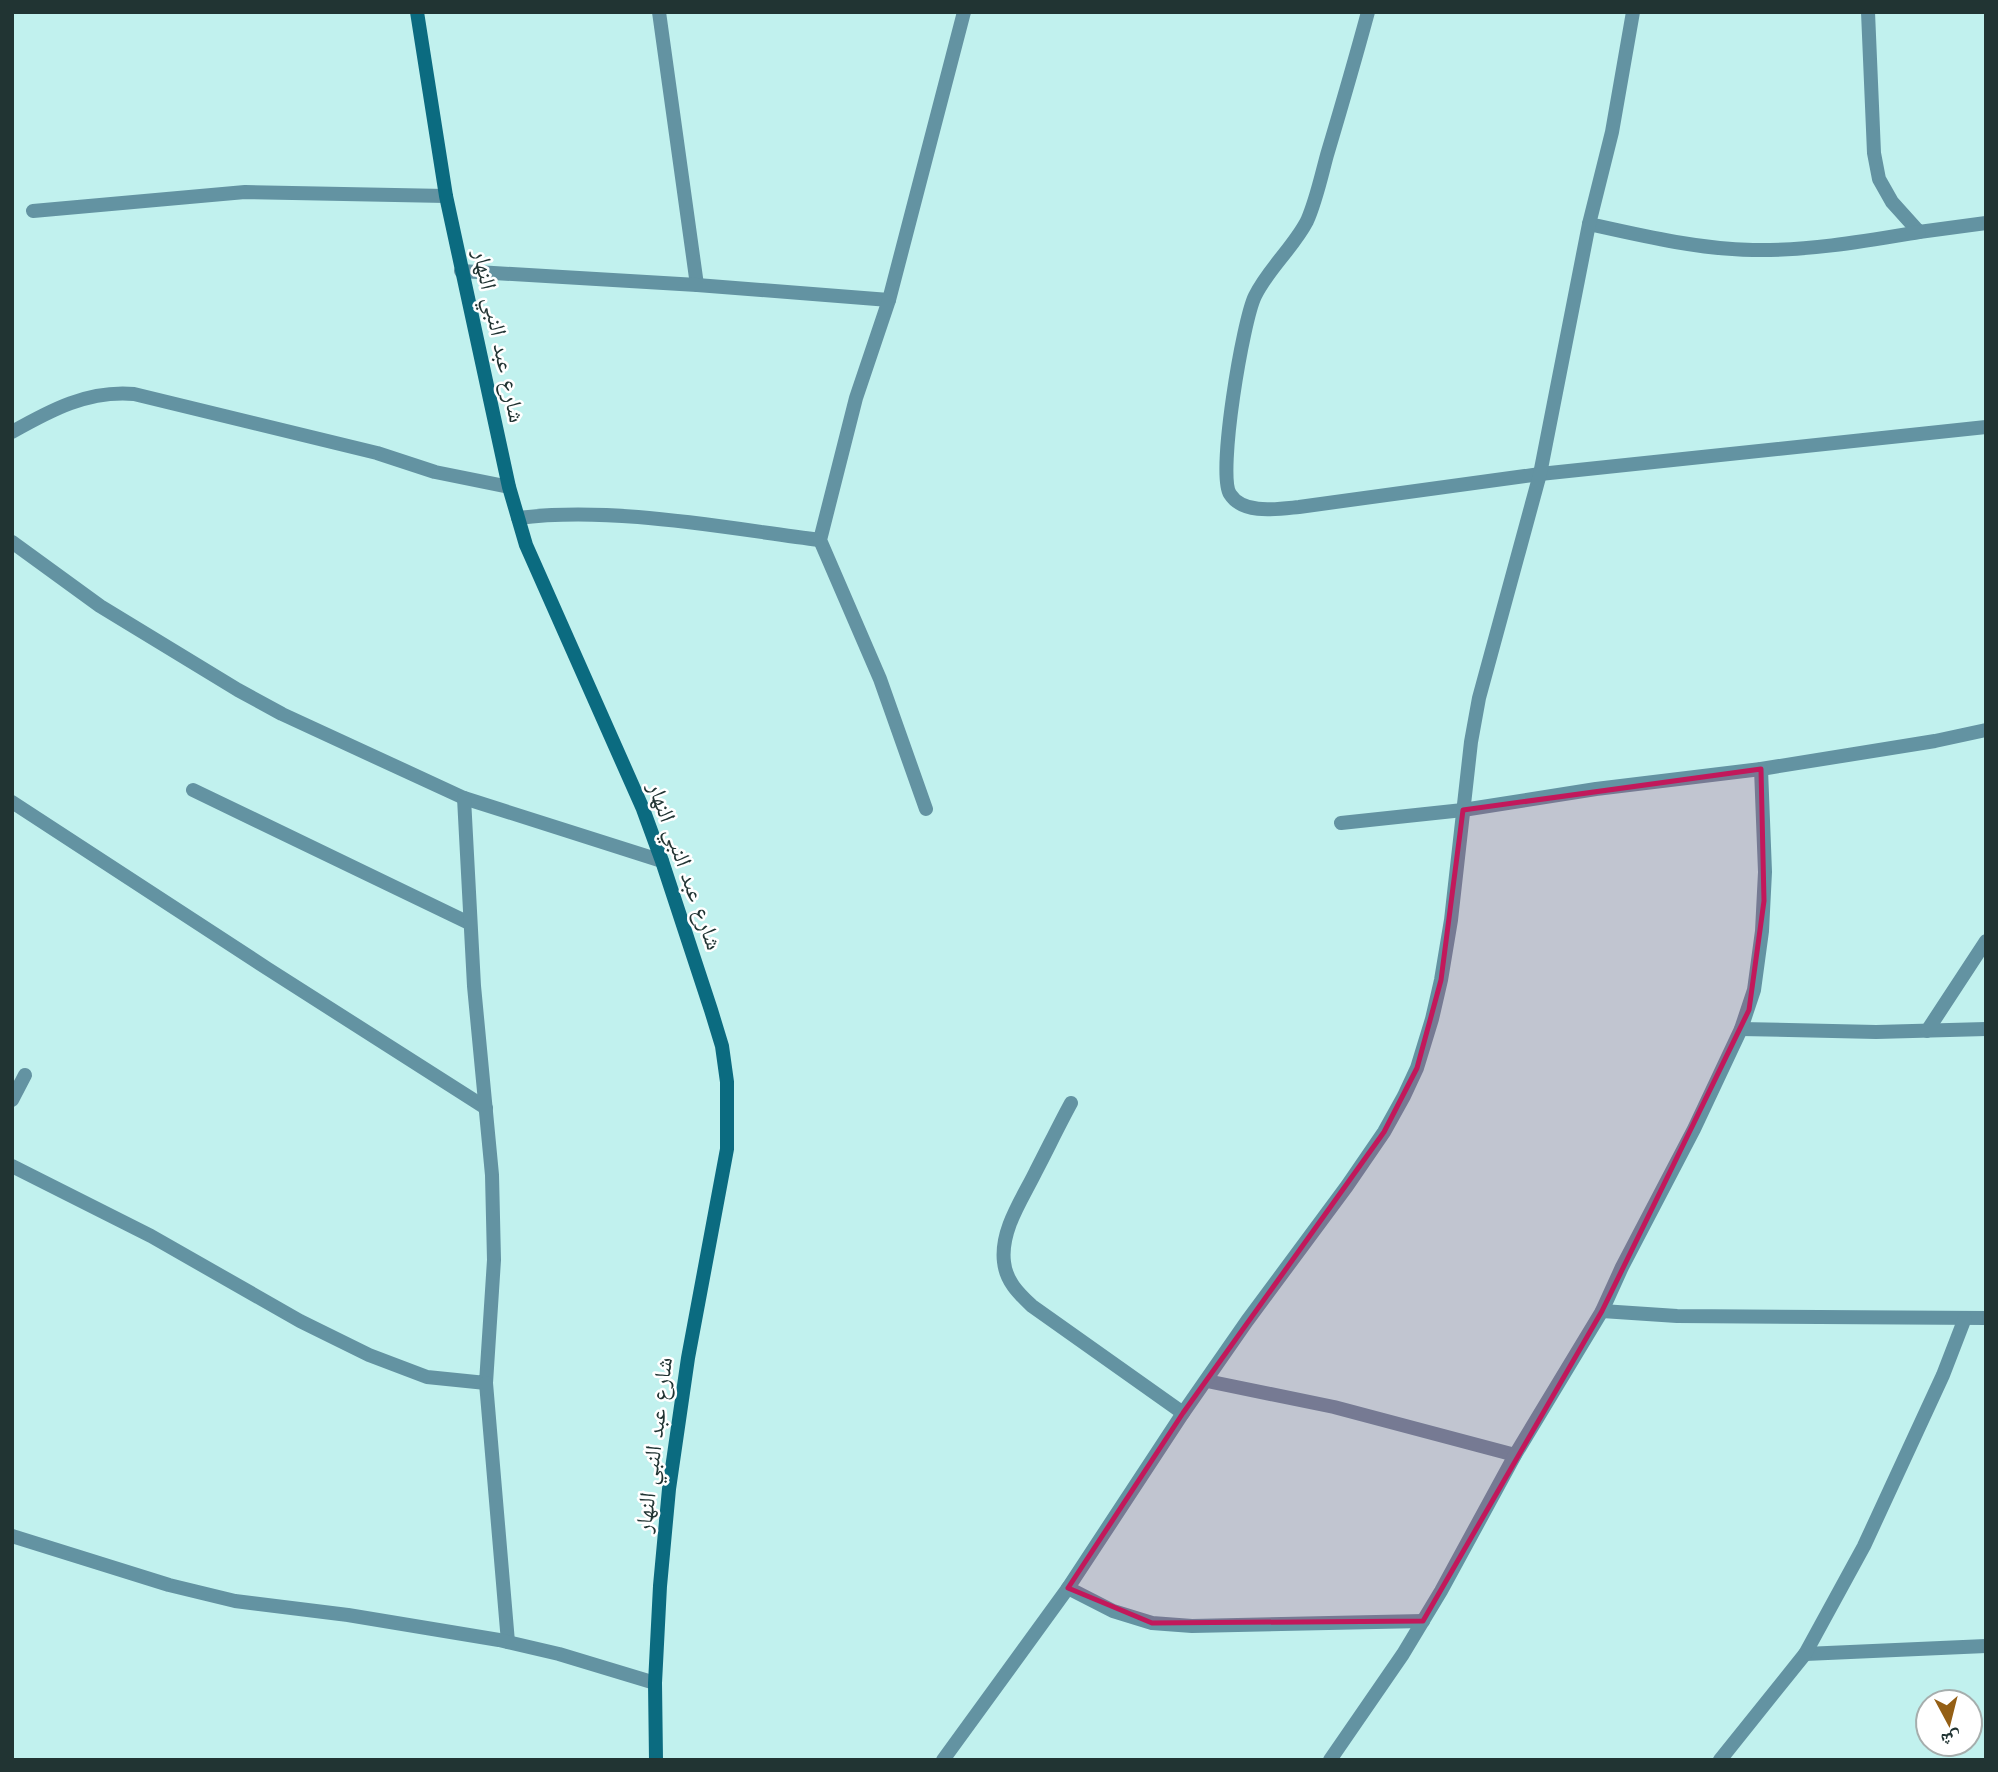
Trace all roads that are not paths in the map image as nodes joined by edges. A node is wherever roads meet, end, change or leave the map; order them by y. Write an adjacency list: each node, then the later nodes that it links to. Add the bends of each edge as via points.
1 (417, 12): 7 (street, شارع عبد النبي النهار)
2 (659, 12): 13 (street)
3 (964, 12): 14 (street)
4 (1368, 12): 17 (street, via 1307,221 1257,291 1247,317 1228,440 1226,486 1240,504 1273,509)
5 (1633, 12): 10 (street, via 1612,132)
6 (1868, 12): 11 (street, via 1879,178 1892,202)
7 (446, 196): 8 (street, via 246,192); 12 (street, شارع عبد النبي النهار)
8 (33, 211)
9 (1986, 223): 11 (street)
10 (1589, 224): 11 (street, via 1679,243 1755,250 1821,247); 17 (street)
11 (1919, 232)
12 (461, 271): 13 (street); 18 (street, شارع عبد النبي النهار)
13 (697, 285): 14 (street)
14 (889, 300): 20 (street, via 856,398)
15 (1986, 428): 17 (street)
16 (12, 432): 18 (street, via 71,401 102,394 134,394 377,453 435,472)
17 (1540, 474): 28 (street, via 1479,698)
18 (509, 486): 19 (street, شارع عبد النبي النهار)
19 (518, 518): 20 (street, via 553,514 624,517); 30 (street, شارع عبد النبي النهار)
20 (820, 540): 27 (street, via 880,679)
21 (12, 542): 25 (street, via 100,606 238,690)
22 (1986, 730): 23 (street)
23 (1761, 769): 28 (street); 33 (street, via 1762,931 1754,990)
24 (193, 790): 31 (street)
25 (464, 798): 30 (street); 31 (street)
26 (12, 802): 39 (street)
27 (926, 809)
28 (1463, 810): 29 (street); 44 (street, via 1441,981 1433,1019 1405,1096 1347,1186)
29 (1341, 823)
30 (662, 862): 54 (street, شارع عبد النبي النهار, via 722,1046 728,1111 727,1149 669,1489)
31 (469, 923): 39 (street)
32 (1986, 941): 35 (street)
33 (1741, 1029): 35 (street); 41 (street)
34 (1986, 1029): 35 (street)
35 (1927, 1031)
36 (25, 1076): 37 (street)
37 (12, 1100)
38 (1071, 1102): 46 (street, via 1013,1217 1005,1241 1007,1275 1032,1306)
39 (486, 1108): 45 (street, via 494,1260)
40 (12, 1166): 45 (street, via 369,1355 427,1377)
41 (1602, 1311): 42 (street, via 1677,1316); 47 (street)
42 (1965, 1318): 43 (street); 53 (street, via 1864,1546)
43 (1986, 1318)
44 (1207, 1381): 46 (street); 47 (street, via 1334,1407)
45 (486, 1383): 51 (street)
46 (1183, 1413): 49 (street)
47 (1515, 1455): 50 (street)
48 (12, 1536): 51 (street, via 235,1601)
49 (1068, 1588): 50 (street, via 1113,1611 1152,1623); 56 (street)
50 (1423, 1622): 57 (street)
51 (508, 1642): 54 (street)
52 (1986, 1646): 53 (street)
53 (1805, 1654): 58 (street)
54 (655, 1683): 55 (street, شارع عبد النبي النهار)
55 (656, 1760)
56 (943, 1760)
57 (1330, 1760)
58 (1720, 1760)

